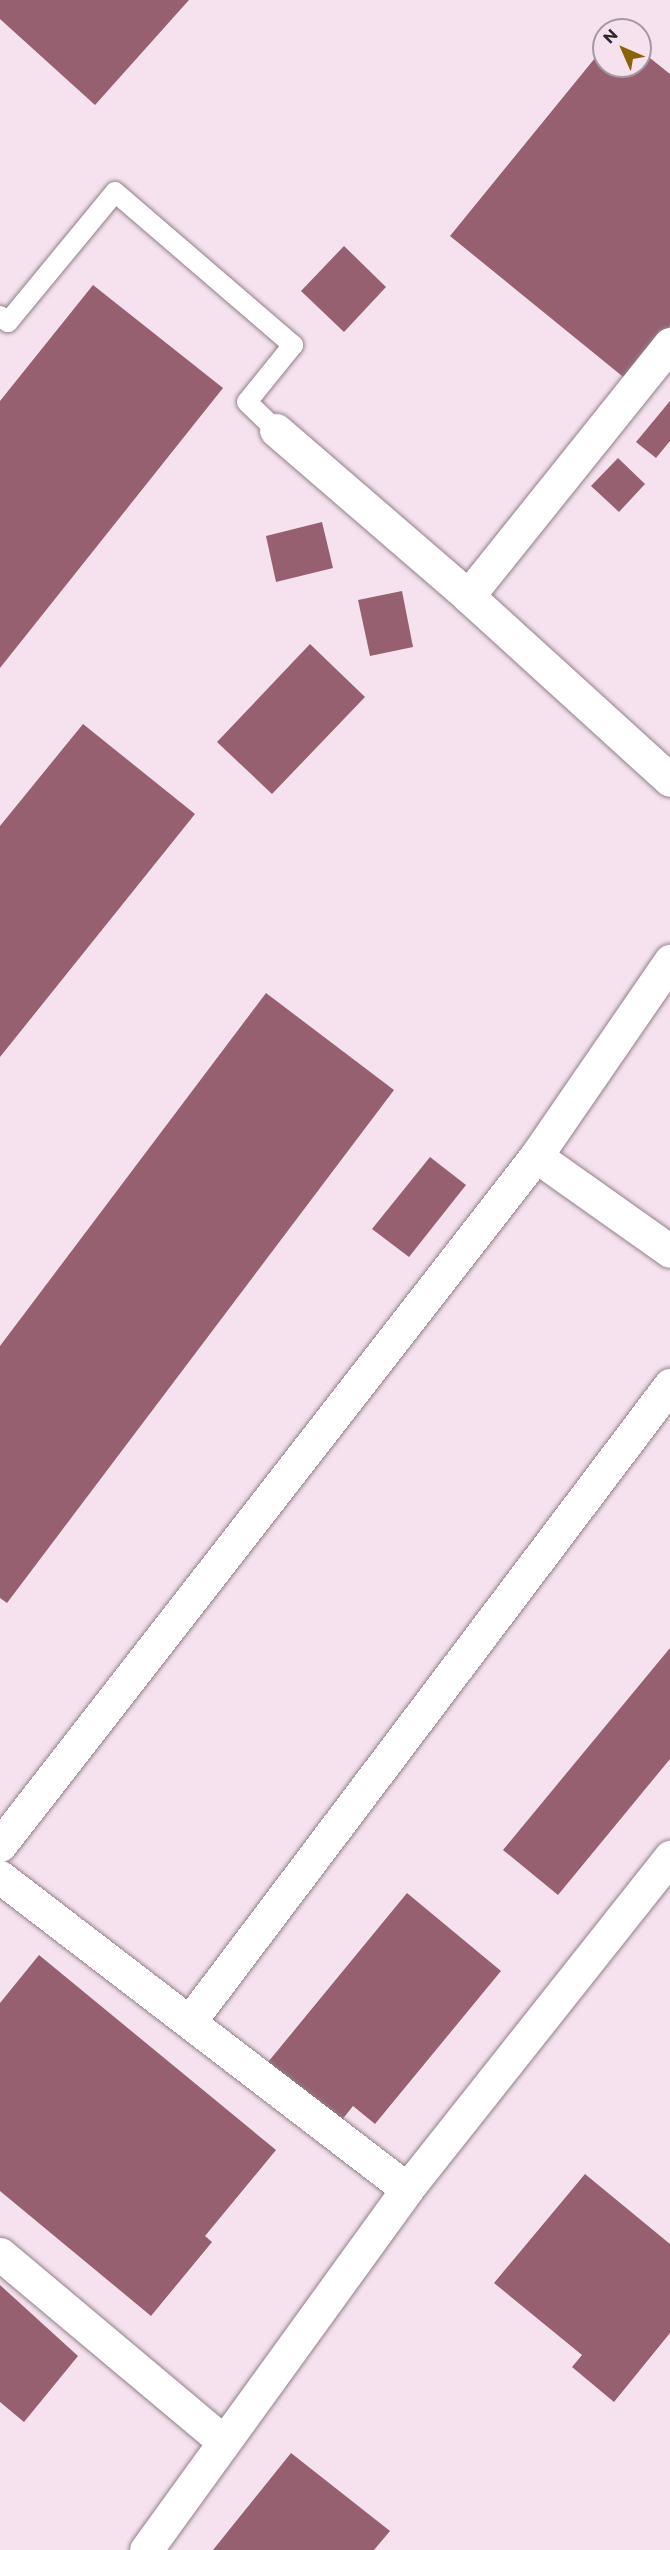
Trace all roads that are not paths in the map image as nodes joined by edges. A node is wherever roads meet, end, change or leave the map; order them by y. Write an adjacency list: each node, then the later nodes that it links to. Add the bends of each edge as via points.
1 (0, 316): 3 (lane, via 8,322 115,192 293,345 247,402)
2 (670, 344): 4 (street)
3 (276, 430): 4 (street)
4 (468, 596): 5 (street)
5 (670, 780)
6 (670, 961): 7 (street)
7 (536, 1156): 8 (street); 10 (street)
8 (670, 1251)
9 (670, 1385): 13 (street)
10 (0, 1845)
11 (670, 1857): 14 (street)
12 (0, 1877): 13 (street)
13 (190, 2021): 14 (street)
14 (407, 2189): 16 (street)
15 (0, 2254): 16 (street)
16 (222, 2440): 17 (street)
17 (146, 2550)

